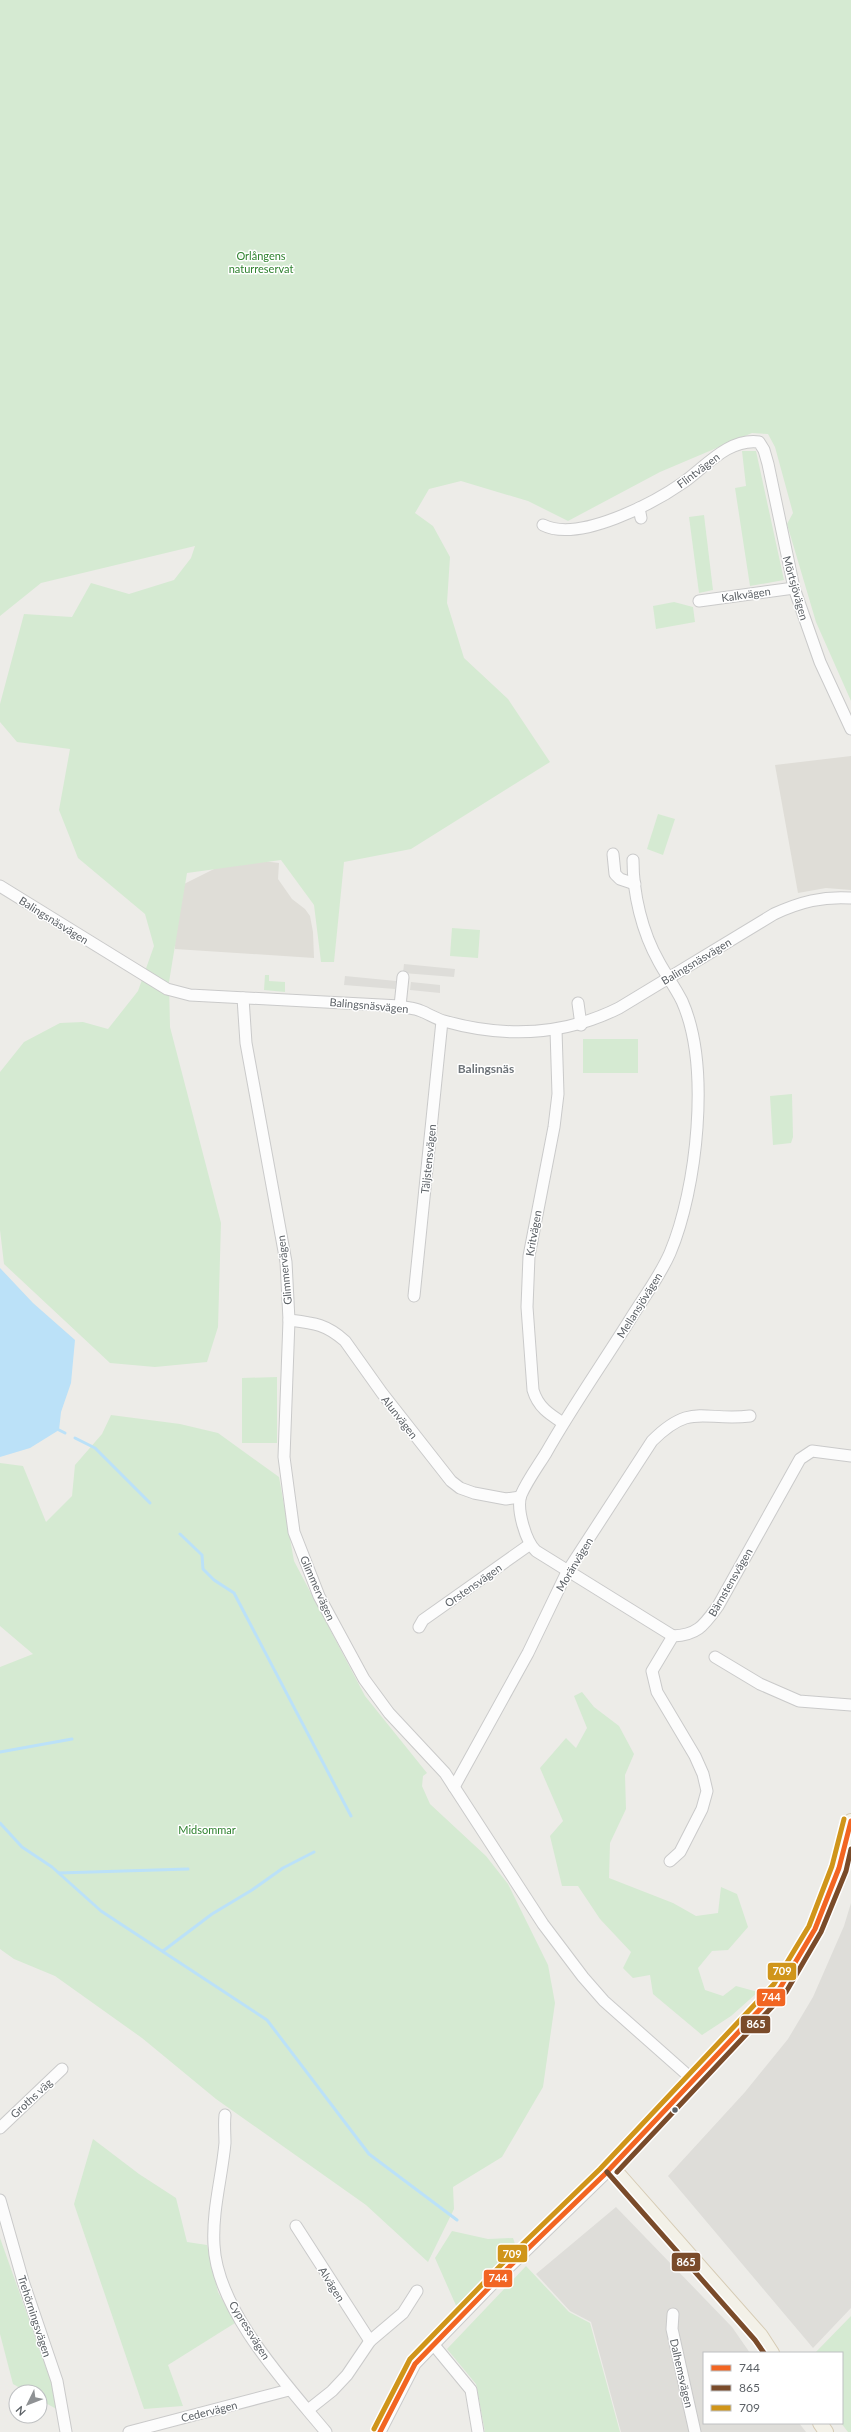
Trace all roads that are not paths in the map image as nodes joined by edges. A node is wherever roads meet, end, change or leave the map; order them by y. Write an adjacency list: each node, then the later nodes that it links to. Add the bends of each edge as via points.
1 (759, 442): 2 (street, Flintvägen, via 740,443 721,452 640,513 582,528 557,530); 3 (street, Mörtsjövägen, via 768,464)
2 (543, 526)
3 (794, 588): 4 (street, Kalkvägen); 5 (street, Mörtsjövägen, via 820,662)
4 (699, 601)
5 (851, 729)
6 (613, 854): 8 (street, via 615,874)
7 (633, 860): 8 (street, Mellansjövägen)
8 (635, 884): 12 (street, Mellansjövägen, via 646,935)
9 (0, 886): 13 (street, Balingsnäsvägen, via 168,989 190,995)
10 (851, 898): 12 (street, Balingsnäsvägen, via 832,896 793,905)
11 (403, 977): 15 (street)
12 (668, 978): 17 (street, Balingsnäsvägen, via 619,1008); 22 (street, Mellansjövägen, via 686,1012 696,1056 697,1100 692,1179 671,1249 656,1279)
13 (243, 998): 15 (street, Balingsnäsvägen); 20 (street, Glimmervägen, via 246,1044 286,1262)
14 (578, 1004): 17 (street)
15 (400, 1006): 16 (street, Balingsnäsvägen, via 420,1010)
16 (442, 1021): 18 (street, Balingsnäsvägen, via 496,1031); 19 (street, Täljstensvägen)
17 (582, 1025): 18 (street, Balingsnäsvägen)
18 (556, 1030): 22 (street, Kritvägen, via 558,1094 529,1256 527,1307 532,1383 536,1400)
19 (414, 1296)
20 (289, 1320): 24 (street, Alunvägen, via 314,1323 331,1329 345,1341 440,1468 460,1488 474,1494 506,1499); 31 (street, Glimmervägen, via 284,1457 294,1532 319,1596 364,1679 389,1713 445,1773)
21 (750, 1416): 26 (street, Moränvägen, via 730,1418 720,1415 691,1415 677,1420 664,1429 652,1441)
22 (563, 1424): 24 (street, Mellansjövägen)
23 (851, 1456): 28 (street, Bärnstensvägen, via 812,1451 800,1459 710,1617 694,1633)
24 (520, 1497): 25 (street)
25 (529, 1545): 26 (street); 27 (street, Orstensvägen, via 423,1620)
26 (566, 1572): 28 (street); 31 (street, Moränvägen, via 528,1653)
27 (419, 1627)
28 (673, 1636): 33 (street, via 652,1671 657,1692 704,1774 707,1791 702,1809 680,1852)
29 (715, 1657): 30 (street, via 760,1684 799,1701)
30 (851, 1705)
31 (454, 1787): 35 (street, Glimmervägen, via 544,1924 583,1977 604,2001)
32 (851, 1821): 35 (main road, via 839,1868 815,1929 784,1981)
33 (670, 1861)
34 (62, 2069): 37 (street, Groths väg)
35 (692, 2079): 38 (main road)
36 (225, 2115): 46 (street, Cypressvägen, via 225,2142 214,2219 216,2260 234,2307)
37 (0, 2128)
38 (612, 2167): 44 (street); 45 (main road)
39 (0, 2200): 48 (street, Trehörningsvägen, via 56,2381)
40 (296, 2226): 43 (street, Alvägen)
41 (417, 2291): 43 (street, via 403,2313)
42 (673, 2314): 53 (street, Dalhemsvägen, via 672,2329)
43 (370, 2341): 47 (street, via 342,2380)
44 (433, 2344): 51 (street, via 415,2364); 52 (street, via 471,2390)
45 (771, 2352)
46 (289, 2390): 47 (street, Cypressvägen); 49 (street, Cedervägen)
47 (308, 2410): 50 (street, Cypressvägen)
48 (66, 2432)
49 (129, 2432)
50 (326, 2432)
51 (380, 2432)
52 (478, 2432)
53 (695, 2432)

